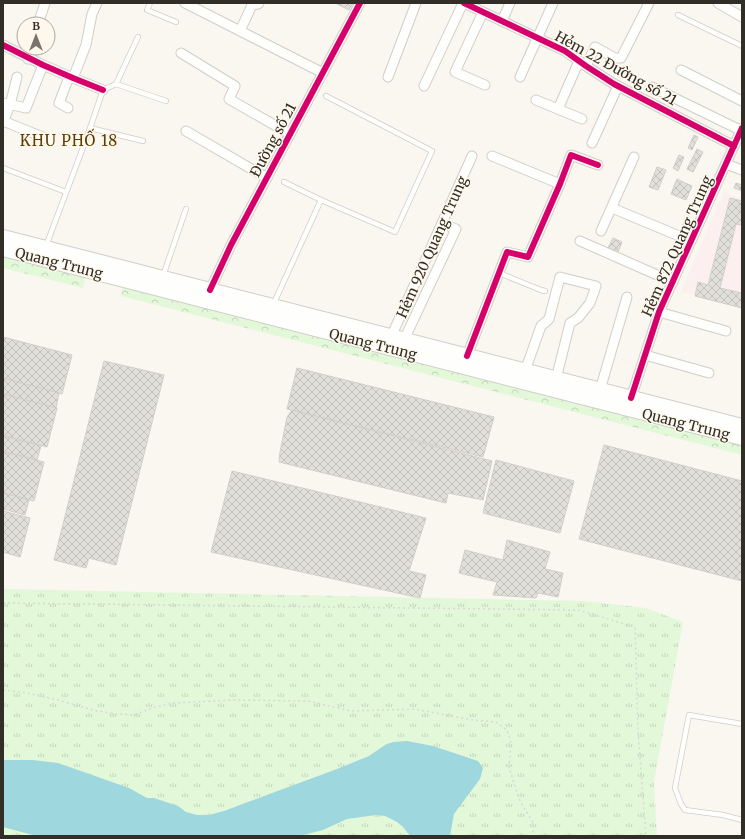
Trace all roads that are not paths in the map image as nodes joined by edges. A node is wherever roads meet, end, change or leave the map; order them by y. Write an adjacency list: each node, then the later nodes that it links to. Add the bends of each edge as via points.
1 (45, 3): 15 (street)
2 (97, 3): 34 (street, via 92,14 86,45)
3 (150, 3): 18 (lane, via 147,10)
4 (360, 3): 30 (street, Đường số 21)
5 (416, 3): 32 (street)
6 (464, 3): 13 (street, Hẻm 22 Đường số 21); 37 (street)
7 (510, 3): 17 (street)
8 (553, 3): 21 (street)
9 (649, 3): 27 (street, via 621,58 614,58 595,47)
10 (718, 3): 16 (street)
11 (189, 4): 19 (street)
12 (253, 4): 19 (street)
13 (483, 12): 17 (street, Hẻm 22 Đường số 21); 36 (street, via 455,72)
14 (678, 15): 23 (lane)
15 (40, 16)
16 (742, 17)
17 (502, 21): 21 (street, Hẻm 22 Đường số 21)
18 (176, 22)
19 (240, 31): 30 (street)
20 (138, 37): 35 (lane)
21 (538, 38): 27 (street, Hẻm 22 Đường số 21, via 565,51); 33 (street)
22 (3, 45): 26 (street)
23 (742, 46)
24 (181, 52): 53 (street, via 235,86 229,99)
25 (29, 56): 26 (street)
26 (28, 59): 28 (street)
27 (583, 64): 38 (street, Hẻm 22 Đường số 21); 47 (street)
28 (43, 65): 34 (street); 45 (street, via 26,108)
29 (681, 70): 44 (street)
30 (323, 73): 53 (street, Đường số 21)
31 (16, 77): 45 (street)
32 (388, 77)
33 (520, 77)
34 (71, 78): 40 (street); 46 (street, via 59,103)
35 (116, 84): 40 (lane); 43 (lane)
36 (485, 85)
37 (424, 86)
38 (618, 86): 56 (street); 57 (street, Hẻm 22 Đường số 21)
39 (652, 87): 51 (street)
40 (103, 90): 50 (lane)
41 (326, 96): 69 (lane, via 432,151 395,232)
42 (536, 100): 47 (street)
43 (166, 101)
44 (742, 101)
45 (6, 104): 49 (street)
46 (68, 108)
47 (558, 109): 48 (street)
48 (582, 119)
49 (3, 122): 54 (street)
50 (90, 128): 55 (lane); 68 (lane)
51 (741, 130): 57 (street, Hẻm 872 Quang Trung)
52 (186, 131): 65 (street)
53 (290, 134): 65 (street, Đường số 21)
54 (50, 140)
55 (143, 141)
56 (592, 143)
57 (734, 146): 61 (street, Hẻm 872 Quang Trung)
58 (472, 156): 72 (street, Hẻm 920 Quang Trung)
59 (492, 156): 67 (street)
60 (634, 157): 70 (street)
61 (726, 164): 64 (street); 76 (street, Hẻm 872 Quang Trung)
62 (598, 165): 67 (street, via 571,155)
63 (3, 168): 68 (lane)
64 (742, 170)
65 (267, 178): 84 (street, Đường số 21, via 231,245)
66 (284, 182): 69 (lane)
67 (560, 184): 80 (street, via 528,257 507,252)
68 (66, 192): 77 (lane)
69 (321, 200): 86 (lane)
70 (612, 208): 73 (street); 76 (street)
71 (186, 209): 81 (lane)
72 (442, 223): 89 (street, Hẻm 920 Quang Trung); 89 (street, via 456,229)
73 (601, 231)
74 (3, 237): 77 (main road, Quang Trung)
75 (580, 241): 82 (street)
76 (691, 241): 82 (street, Hẻm 872 Quang Trung)
77 (45, 248): 79 (main road, Quang Trung)
78 (3, 249): 79 (main road, Quang Trung)
79 (107, 270): 81 (main road, Quang Trung); 84 (main road, Quang Trung)
80 (499, 273): 83 (lane); 91 (street)
81 (162, 278): 84 (main road, Quang Trung)
82 (673, 282): 87 (street, Hẻm 872 Quang Trung)
83 (545, 291)
84 (208, 296): 86 (main road, Quang Trung); 98 (main road, Quang Trung)
85 (627, 297): 95 (street)
86 (273, 306): 89 (main road, Quang Trung)
87 (659, 312): 88 (street); 90 (street, Hẻm 872 Quang Trung)
88 (726, 331)
89 (397, 338): 91 (main road, Quang Trung)
90 (645, 355): 93 (street); 96 (street, Hẻm 872 Quang Trung)
91 (467, 356): 92 (main road, Quang Trung)
92 (525, 371): 94 (main road, Quang Trung); 94 (street, via 541,326 549,319 560,277 596,286 590,303 570,324)
93 (710, 373)
94 (556, 379): 95 (main road, Quang Trung)
95 (600, 390): 96 (main road, Quang Trung)
96 (631, 398): 97 (main road, Quang Trung)
97 (742, 426)
98 (742, 438)
99 (742, 724): 100 (lane, via 689,715 675,788 685,810)
100 (742, 820)

